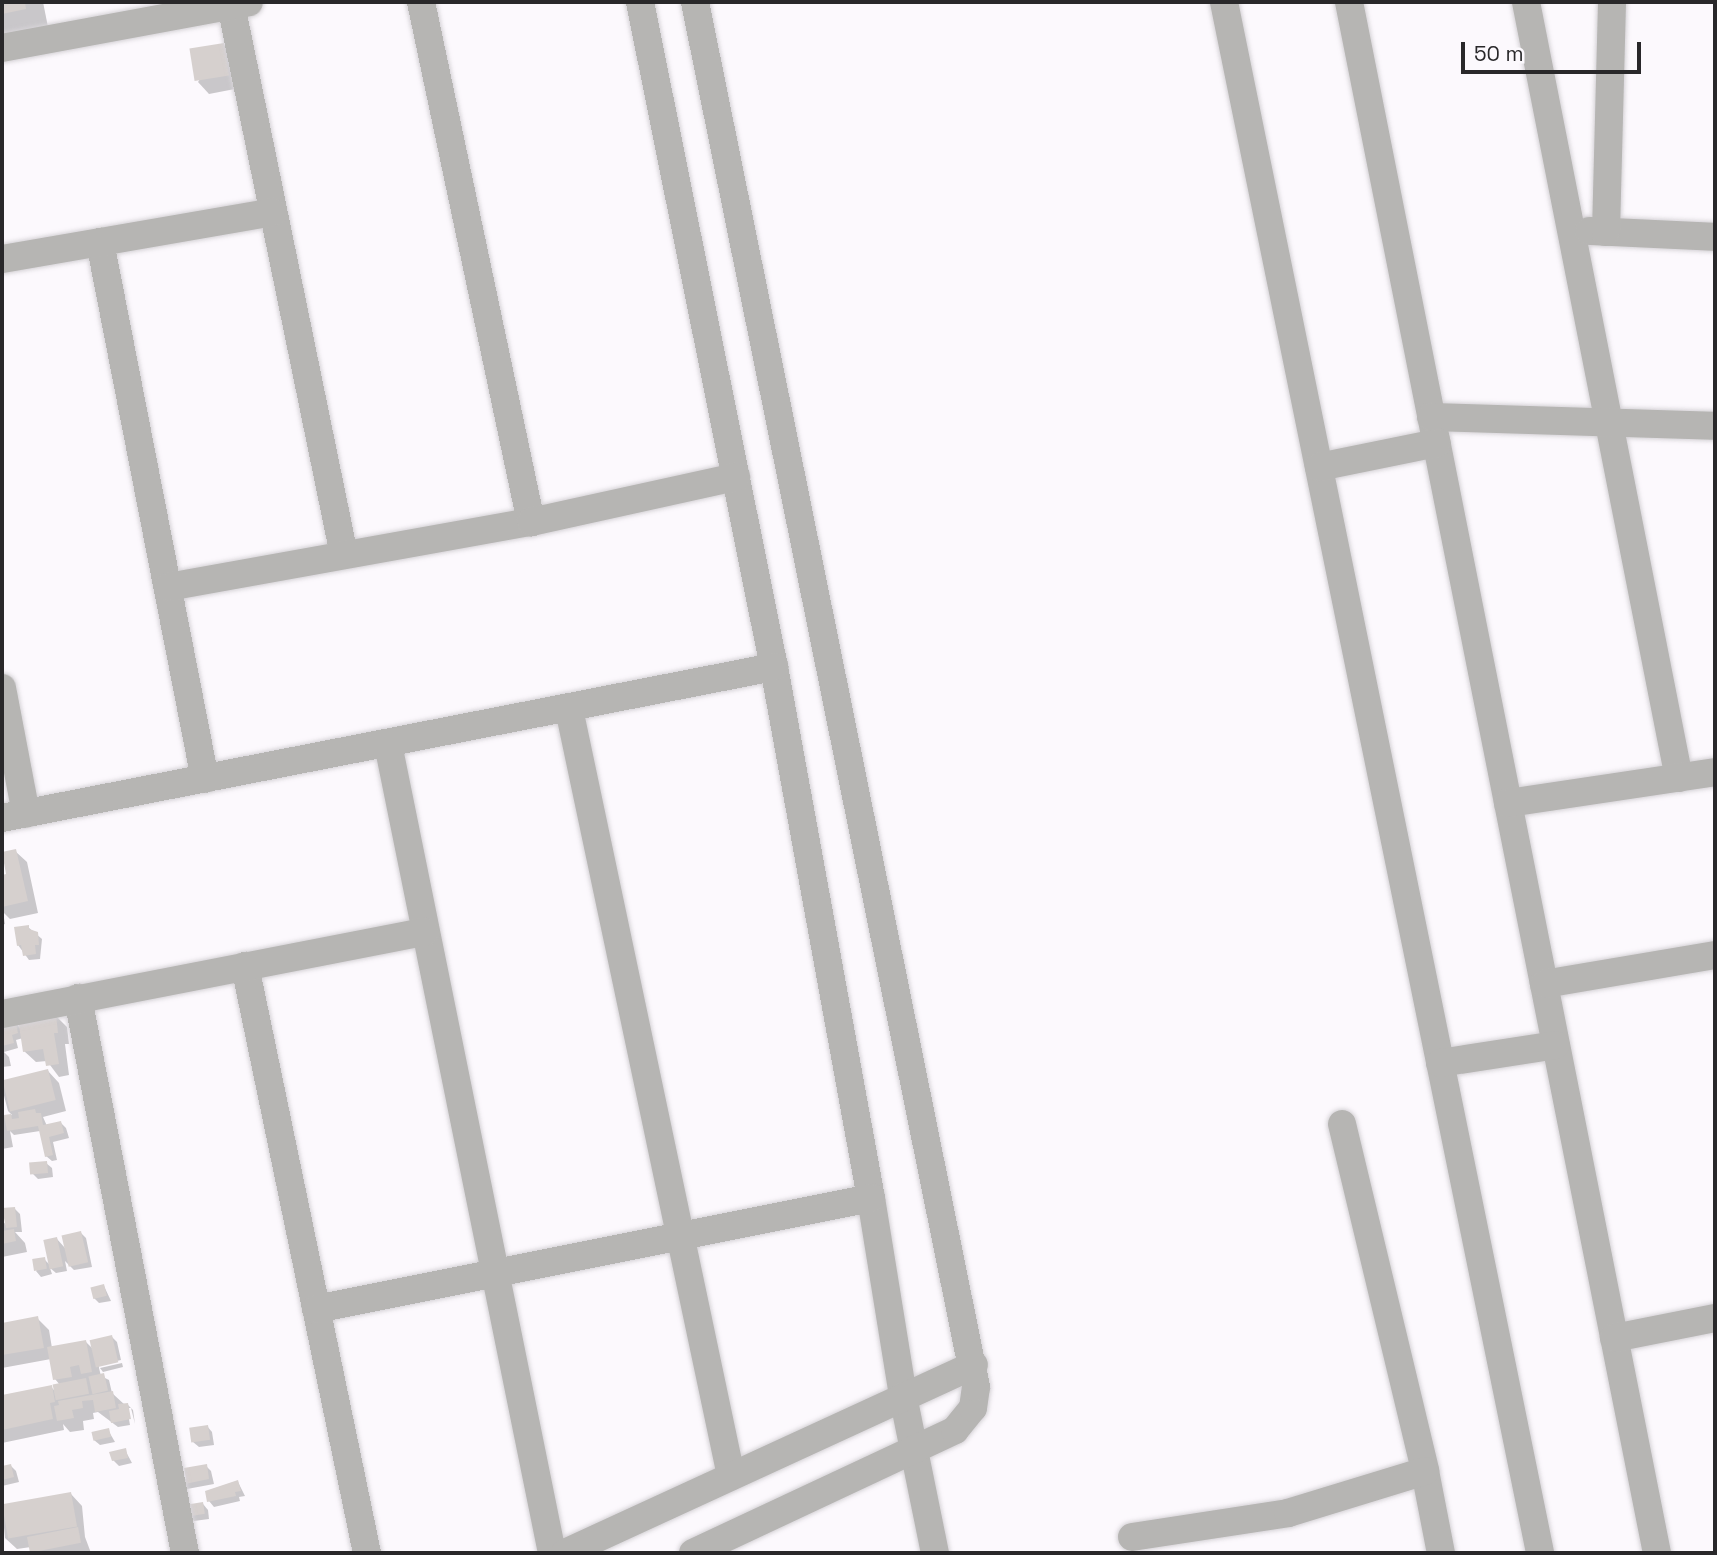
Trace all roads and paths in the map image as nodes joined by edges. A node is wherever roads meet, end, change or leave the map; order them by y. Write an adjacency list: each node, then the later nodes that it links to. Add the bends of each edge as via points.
1 (421, 2): 21 (street)
2 (640, 2): 20 (street)
3 (695, 2): 48 (street)
4 (1224, 2): 19 (street)
5 (1349, 2): 18 (street)
6 (1526, 2): 11 (street)
7 (1612, 2): 12 (street)
8 (240, 3): 9 (street); 10 (street)
9 (2, 48)
10 (274, 212): 14 (street); 22 (street)
11 (1571, 230): 12 (street); 16 (street)
12 (1606, 232): 13 (street)
13 (1715, 237)
14 (100, 242): 15 (street); 23 (street)
15 (2, 259)
16 (1609, 422): 17 (street); 18 (street); 29 (street)
17 (1715, 426)
18 (1434, 430): 19 (street); 31 (street)
19 (1319, 467): 40 (street)
20 (736, 477): 21 (street); 24 (street)
21 (531, 522): 22 (street)
22 (344, 555): 23 (street)
23 (168, 587): 30 (street)
24 (774, 667): 26 (street); 42 (street)
25 (2, 688): 32 (street)
26 (569, 709): 27 (street); 43 (street)
27 (388, 744): 30 (street); 33 (street)
28 (1715, 772): 29 (street)
29 (1679, 778): 31 (street)
30 (205, 779): 32 (street)
31 (1508, 803): 36 (street)
32 (14, 816)
33 (425, 932): 35 (street); 44 (street)
34 (1715, 957): 36 (street)
35 (245, 966): 37 (street); 45 (street)
36 (1544, 984): 39 (street)
37 (78, 998): 38 (street); 55 (street)
38 (2, 1014)
39 (1556, 1045): 40 (street); 47 (street)
40 (1440, 1063): 62 (street)
41 (1342, 1124): 51 (street)
42 (871, 1198): 43 (street); 49 (street)
43 (680, 1236): 44 (street); 52 (street)
44 (495, 1273): 45 (street); 57 (street)
45 (316, 1309): 56 (street)
46 (1715, 1318): 47 (street)
47 (1614, 1338): 63 (street)
48 (974, 1365): 49 (street); 50 (street, via 973,1408 955,1430)
49 (903, 1396): 50 (street); 52 (street)
50 (914, 1450): 54 (street); 60 (street)
51 (1425, 1471): 53 (street, via 1288,1513); 61 (street)
52 (730, 1476): 58 (street)
53 (1132, 1537)
54 (721, 1547): 59 (street)
55 (185, 1553)
56 (367, 1553)
57 (552, 1553)
58 (565, 1553)
59 (693, 1553)
60 (935, 1553)
61 (1441, 1553)
62 (1540, 1553)
63 (1657, 1553)

